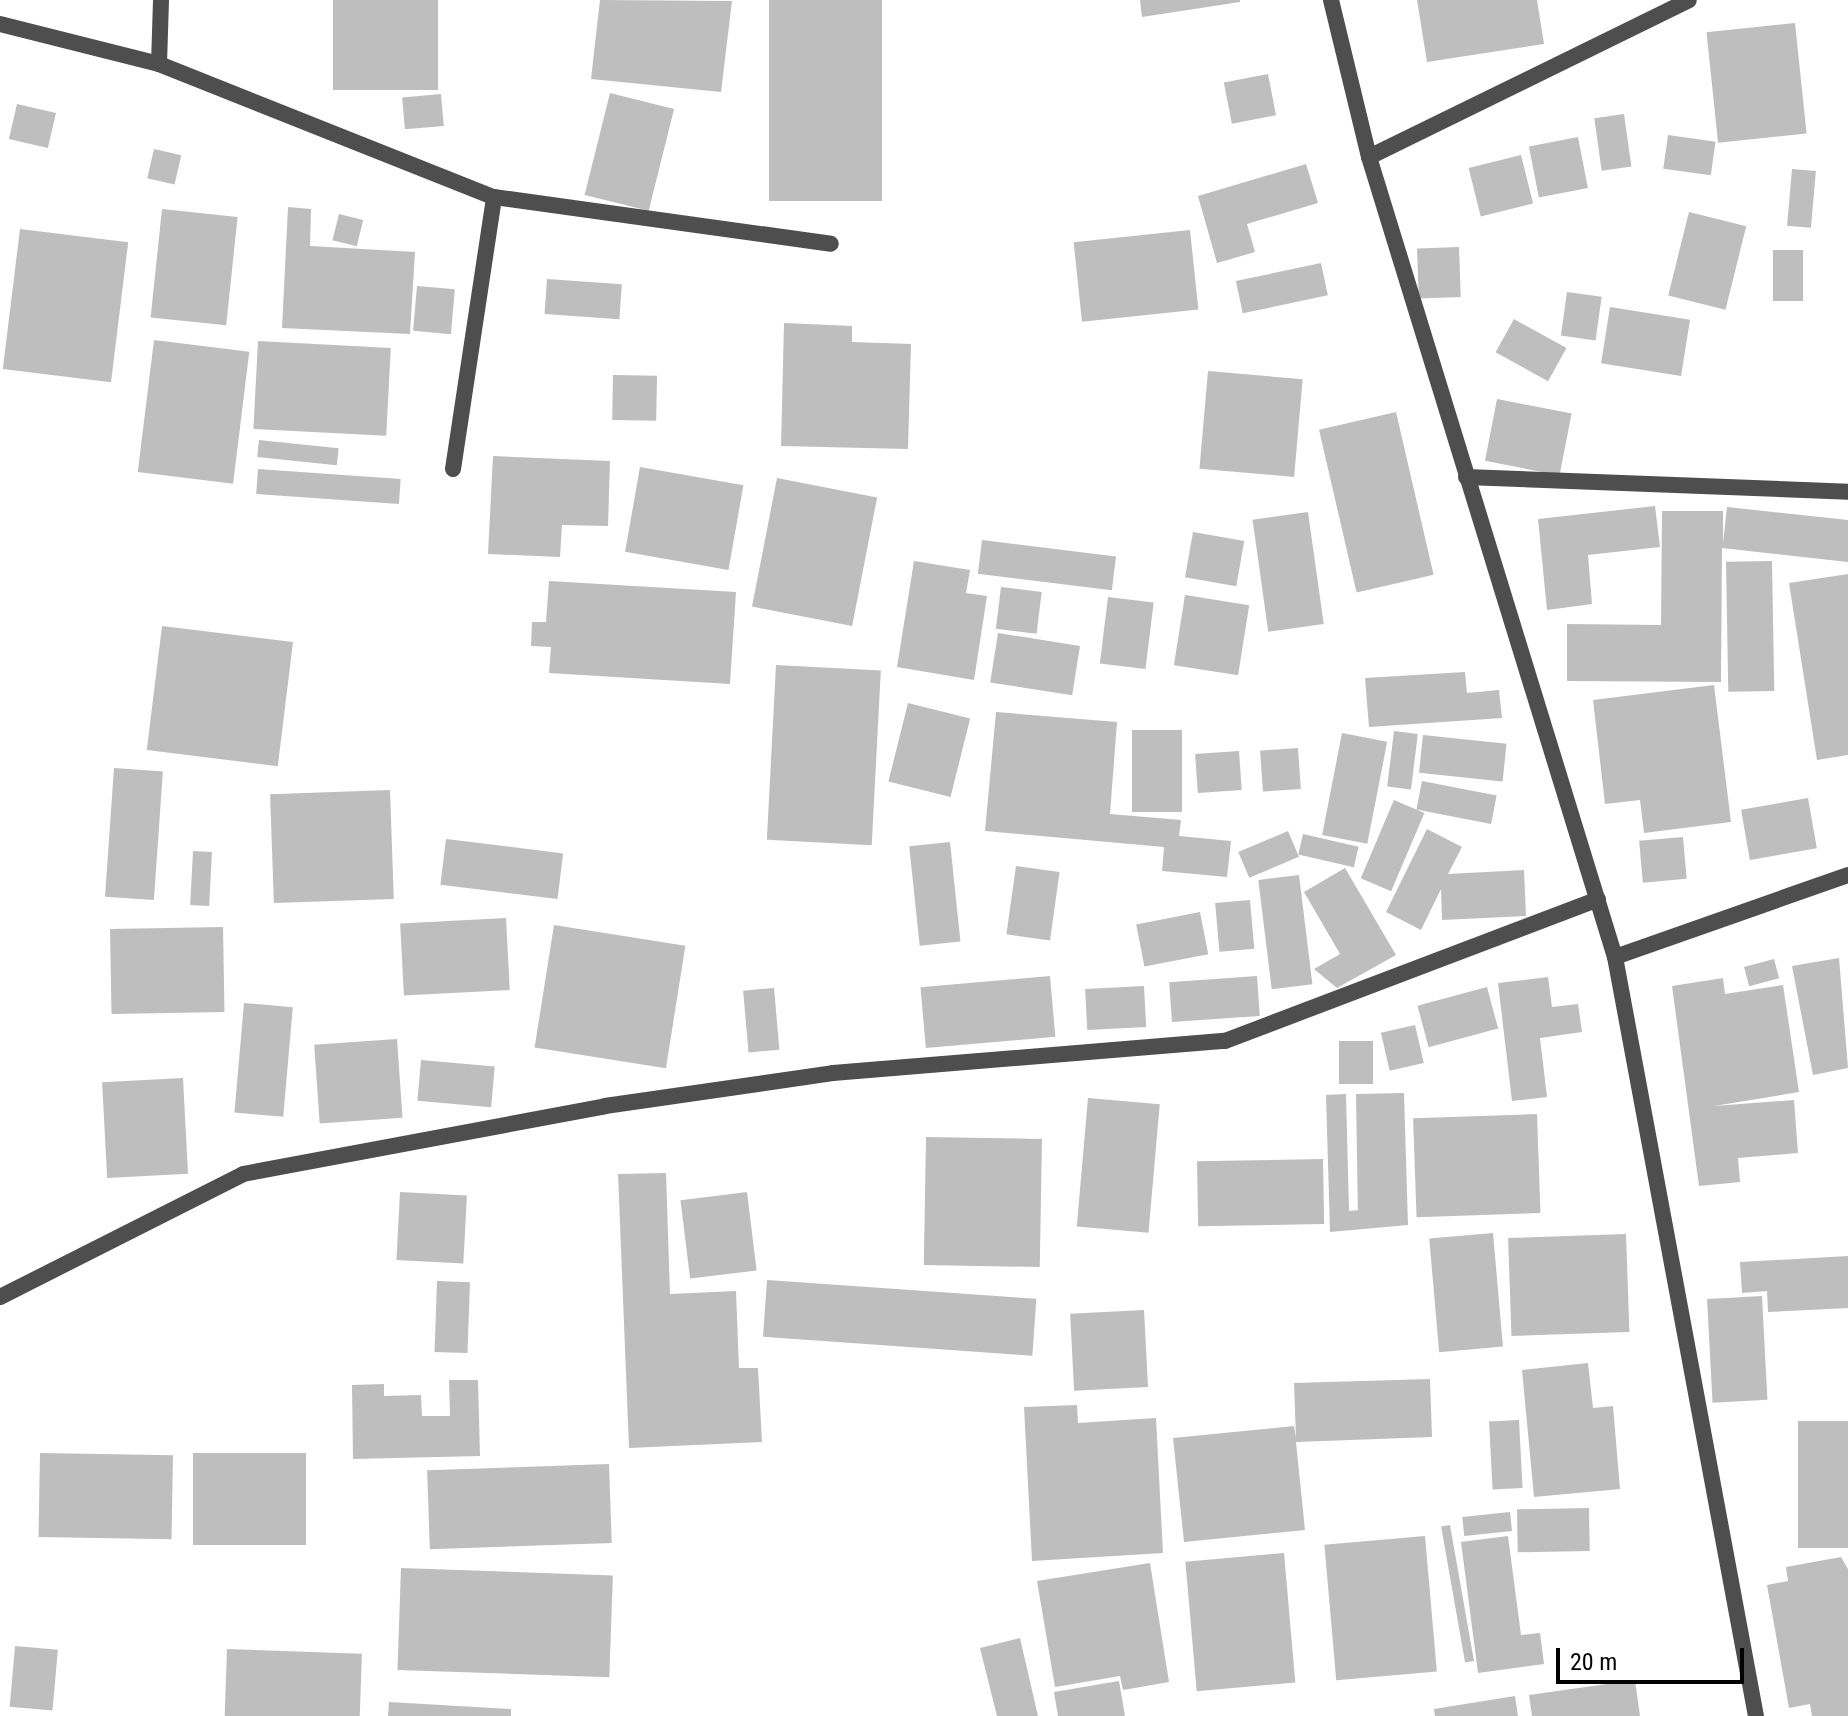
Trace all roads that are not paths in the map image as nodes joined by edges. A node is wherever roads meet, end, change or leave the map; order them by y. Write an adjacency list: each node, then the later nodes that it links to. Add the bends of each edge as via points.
1 (161, 0): 5 (street)
2 (1331, 0): 6 (street)
3 (1689, 0): 6 (street)
4 (0, 24): 5 (street)
5 (159, 64): 7 (street)
6 (1369, 157): 10 (street)
7 (494, 197): 8 (street); 9 (street)
8 (831, 244)
9 (453, 469)
10 (1466, 477): 11 (street); 13 (street)
11 (1848, 492)
12 (1848, 875): 14 (street)
13 (1598, 899): 14 (street); 15 (street, via 1225,1041 833,1073 605,1106 243,1174)
14 (1615, 957): 16 (street)
15 (0, 1297)
16 (1756, 1716)

